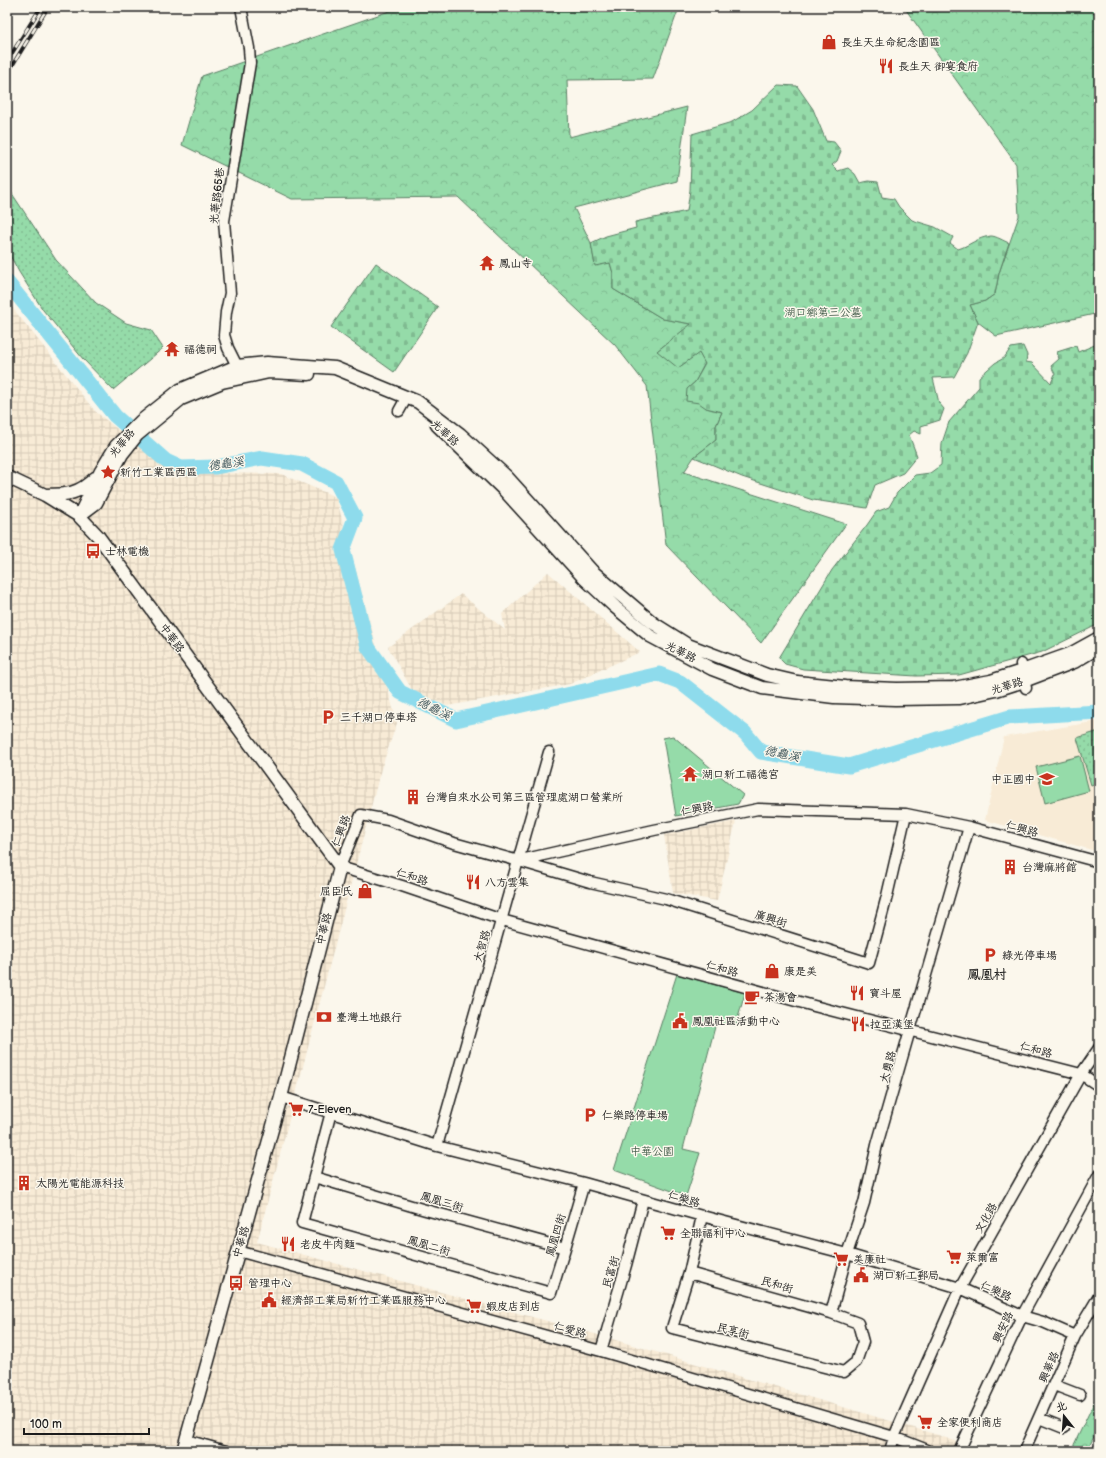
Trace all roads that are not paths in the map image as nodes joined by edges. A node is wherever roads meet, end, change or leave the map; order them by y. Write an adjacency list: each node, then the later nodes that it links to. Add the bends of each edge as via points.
1 (241, 7): 2 (street, 光華路65巷, via 250,63 224,220 230,293 224,335)
2 (237, 366): 3 (street, 光華路65巷); 4 (street, 光華路, via 180,390); 12 (street, 光華路, via 267,363 335,368 418,402 460,434 507,477 592,571 634,603 653,623 688,645 767,675 797,682 897,689 954,688)
3 (242, 378): 4 (street, 光華路, via 222,382 181,399); 12 (street, 光華路, via 269,372 333,375 401,407 415,406 615,607 650,636 712,669 762,688 834,697 960,698 996,690)
4 (141, 426): 5 (street, 光華路)
5 (131, 437): 6 (street, 光華路, via 116,446); 9 (street, 光華路, via 96,504)
6 (101, 471): 8 (street, via 81,489 63,495); 9 (street, 光華路)
7 (7, 477): 8 (street, 中華路)
8 (45, 495): 9 (street, 中華路)
9 (78, 516): 18 (street, 中華路, via 102,542)
10 (1099, 638): 12 (street, 光華路)
11 (1099, 647): 12 (street, 光華路, via 1074,662)
12 (1023, 676)
13 (549, 752): 16 (street, 大智路)
14 (906, 814): 15 (street, 仁興路); 16 (street, 仁興路, via 758,809); 16 (street, 廣興街, via 869,962 666,899 590,882)
15 (969, 827): 17 (street, 仁興路); 20 (street, 大勇路)
16 (518, 861): 18 (street, 仁興路, via 454,843 388,820 361,815); 19 (street, 大智路)
17 (1099, 862)
18 (340, 867): 19 (street, 仁和路); 24 (street, 中華路)
19 (502, 920): 20 (street, 仁和路); 26 (street, 大智路)
20 (910, 1030): 22 (street, 仁和路); 34 (street, 大勇路, via 877,1145 864,1203)
21 (1099, 1048): 22 (street, 文化路)
22 (1081, 1074): 23 (street, 仁和路); 36 (street, 文化路)
23 (1099, 1086)
24 (281, 1096): 25 (street, 仁樂路); 33 (street, 中華路)
25 (331, 1112): 26 (street, 仁樂路); 28 (street)
26 (437, 1146): 29 (street, 仁樂路)
27 (1099, 1175): 40 (street, 興安路)
28 (314, 1177): 32 (street, 鳳凰三街); 37 (street, 鳳凰二街, via 302,1223)
29 (584, 1183): 30 (street, 仁樂路); 32 (street, 鳳凰四街)
30 (643, 1200): 31 (street, 仁樂路); 43 (street, 民富街)
31 (702, 1216): 34 (street, 仁樂路); 35 (street, 民享街)
32 (565, 1248): 37 (street, 鳳凰四街)
33 (238, 1251): 43 (street, 仁愛路); 49 (street, 中華路)
34 (847, 1254): 36 (street, 仁樂路); 39 (street, 大勇路)
35 (689, 1273): 39 (street, 民和街); 41 (street, 民享街, via 672,1328 844,1372 856,1362 863,1342)
36 (960, 1288): 40 (street, 仁樂路); 48 (street, 文化路)
37 (551, 1293)
38 (1099, 1296): 42 (street, 興華路)
39 (831, 1313): 41 (street, 民和街)
40 (1022, 1316): 42 (street, 仁樂路); 53 (street, 興安路)
41 (858, 1323)
42 (1075, 1336): 44 (street, 興華路)
43 (600, 1351): 48 (street, 仁愛路)
44 (1054, 1385): 45 (street); 46 (street, 興華路)
45 (1080, 1395)
46 (1039, 1418): 47 (street); 54 (street, 興華路)
47 (1064, 1428)
48 (894, 1437): 51 (street, 文化路); 52 (street)
49 (184, 1445): 50 (street)
50 (226, 1451)
51 (890, 1451)
52 (930, 1451)
53 (959, 1451)
54 (1025, 1451)

